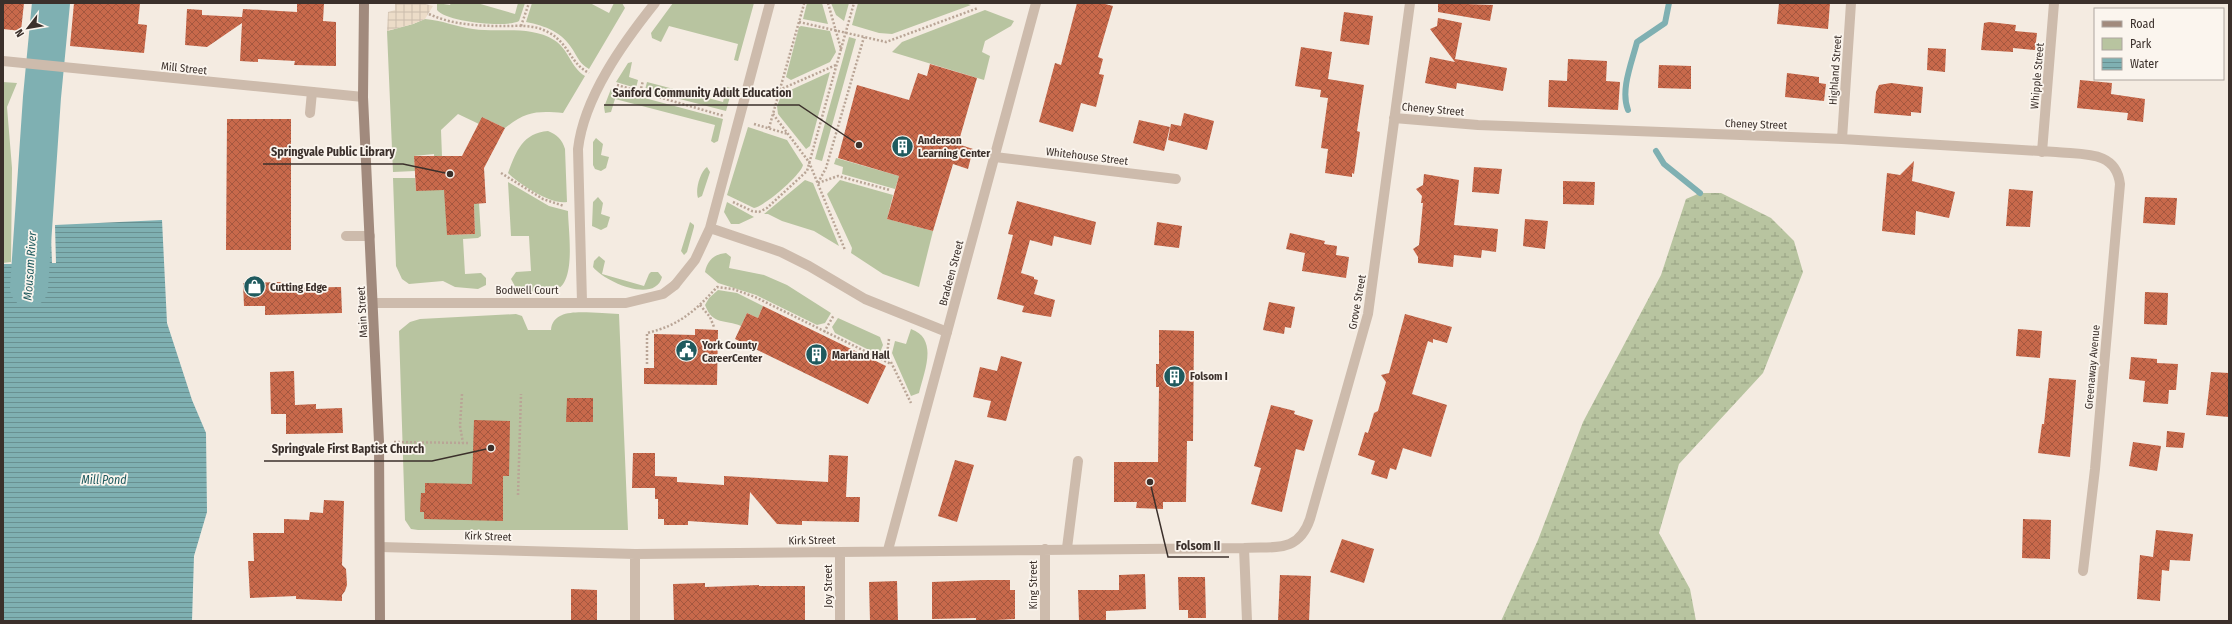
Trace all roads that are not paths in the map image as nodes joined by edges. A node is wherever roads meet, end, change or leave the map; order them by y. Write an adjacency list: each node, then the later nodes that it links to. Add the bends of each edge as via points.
1 (364, 3): 10 (main road, Main Street)
2 (655, 3): 21 (street, via 617,54 593,98 584,121 578,149)
3 (770, 3): 18 (street, Bodwell Court)
4 (1036, 3): 15 (street, Bradeen Street)
5 (1410, 3): 12 (street, Grove Street)
6 (1851, 3): 13 (street, Highland Street)
7 (2054, 3): 14 (street, Whipple Street)
8 (3, 61): 9 (street, Mill Street)
9 (312, 92): 10 (street, Mill Street); 11 (street)
10 (363, 97): 20 (main road, Main Street)
11 (310, 113)
12 (1394, 118): 13 (street, Cheney Street, via 1478,125); 27 (street, Grove Street, via 1368,314 1304,536 1294,543)
13 (1842, 139): 14 (street, Cheney Street)
14 (2042, 152): 16 (street, Cheney Street, via 2091,156 2105,159)
15 (995, 157): 17 (street, Whitehouse Street); 23 (street, Bradeen Street)
16 (2115, 166): 32 (street, Greenaway Avenue, via 2120,178 2119,198 2096,461)
17 (1176, 178)
18 (710, 228): 21 (street, Bodwell Court, via 696,260 675,285 663,294 626,303); 23 (street, via 782,252 865,299)
19 (346, 236): 20 (street)
20 (370, 236): 22 (main road, Main Street)
21 (582, 302): 22 (street, Bodwell Court)
22 (374, 303): 25 (main road, Main Street)
23 (947, 332): 29 (street, Bradeen Street)
24 (1078, 461): 26 (street)
25 (380, 547): 31 (street, Kirk Street); 33 (main road, Main Street)
26 (1067, 548): 27 (street, Kirk Street); 28 (street, Kirk Street)
27 (1244, 548): 37 (street)
28 (1045, 549): 29 (street, Kirk Street); 36 (street, King Street)
29 (888, 550): 30 (street, Kirk Street)
30 (840, 552): 31 (street, Kirk Street); 35 (street, Joy Street)
31 (635, 554): 34 (street)
32 (2083, 571)
33 (380, 621)
34 (635, 621)
35 (840, 621)
36 (1045, 621)
37 (1247, 621)

